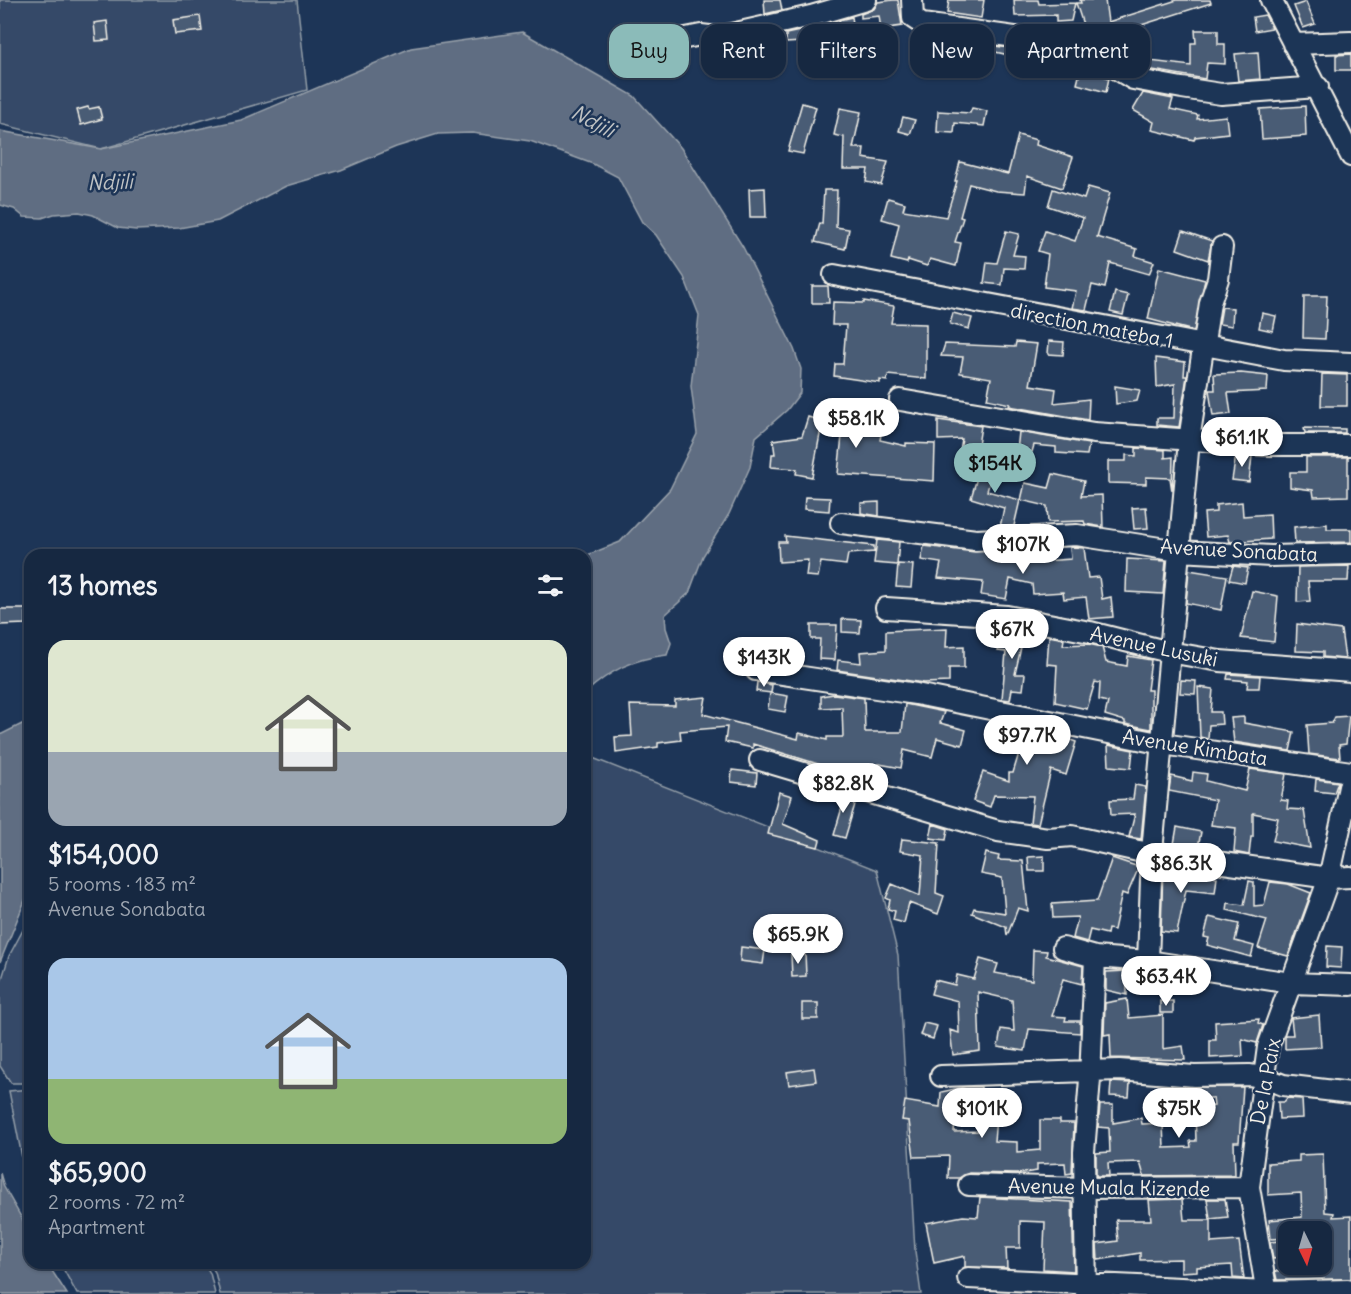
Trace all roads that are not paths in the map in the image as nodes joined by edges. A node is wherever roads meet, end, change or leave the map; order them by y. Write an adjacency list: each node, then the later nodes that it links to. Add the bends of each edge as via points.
1 (866, 0): 4 (street, via 718,37)
2 (1270, 0): 6 (street)
3 (914, 1): 7 (street, via 913,18 922,24 1073,45 1133,79 1221,94)
4 (689, 37)
5 (1351, 42): 6 (street)
6 (1293, 44): 7 (street)
7 (1318, 87): 8 (street)
8 (1351, 156)
9 (1222, 247): 11 (street)
10 (834, 275): 11 (street, direction mateba 1)
11 (1204, 346): 12 (street, direction mateba 1, via 1284,360); 14 (street)
12 (1351, 363)
13 (900, 400): 14 (street, via 1094,433)
14 (1189, 440): 15 (street); 17 (street)
15 (1351, 445)
16 (841, 523): 17 (street, Avenue Sonabata, via 976,540 1077,535)
17 (1179, 551): 18 (street, Avenue Sonabata, via 1271,556); 20 (street)
18 (1351, 554)
19 (886, 608): 20 (street, Avenue Lusuki, via 1016,617)
20 (1169, 652): 22 (street, Avenue Lusuki, via 1220,661); 23 (street)
21 (756, 670): 23 (street, Avenue Kimbata, via 916,694)
22 (1351, 671)
23 (1163, 744): 25 (street, Avenue Kimbata); 27 (street)
24 (760, 760): 27 (street, via 998,831 1048,838 1072,836)
25 (1351, 772)
26 (1351, 778): 29 (street, De la Paix)
27 (1152, 852): 29 (street); 32 (street)
28 (1351, 877): 29 (street)
29 (1329, 878): 33 (street, De la Paix)
30 (1063, 948): 31 (street)
31 (1095, 957): 32 (street); 35 (street)
32 (1148, 961): 33 (street)
33 (1291, 983): 34 (street); 37 (street, De la Paix, via 1268,1047)
34 (1351, 985)
35 (1090, 1070): 36 (street); 37 (street); 40 (street)
36 (941, 1076)
37 (1263, 1077): 38 (street, via 1283,1085); 41 (street, De la Paix)
38 (1351, 1093)
39 (969, 1185): 40 (street, Avenue Muala Kizende)
40 (1085, 1188): 41 (street, Avenue Muala Kizende); 43 (street)
41 (1249, 1188): 45 (street, De la Paix)
42 (968, 1278): 43 (street)
43 (1086, 1289): 45 (street)
44 (1348, 1290): 45 (street)
45 (1267, 1293)

